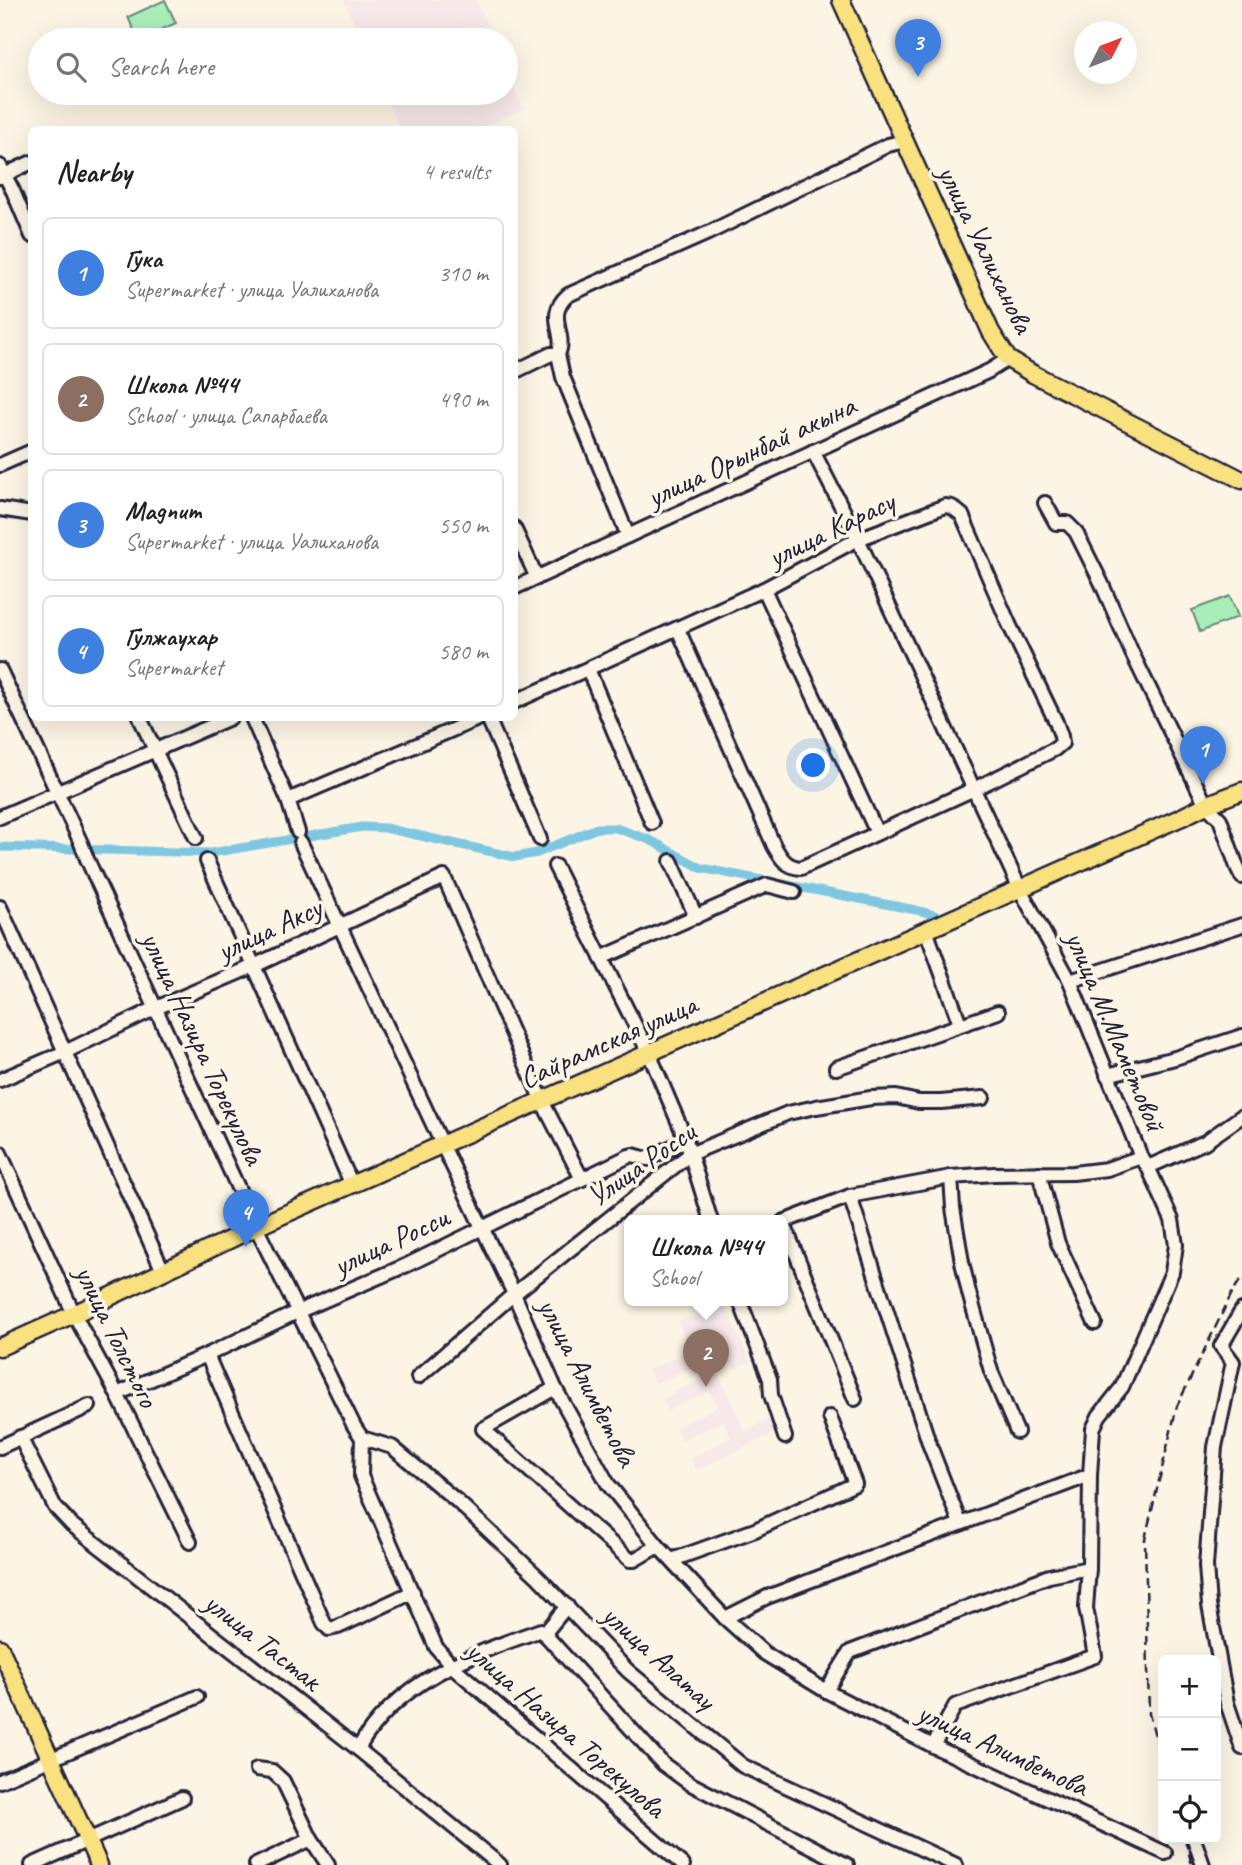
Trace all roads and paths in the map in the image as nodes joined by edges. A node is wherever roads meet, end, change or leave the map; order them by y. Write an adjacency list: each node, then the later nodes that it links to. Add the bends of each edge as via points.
1 (841, 0): 2 (main road, улица Уалиханова)
2 (904, 141): 6 (street, via 568,295 558,309 562,345); 7 (main road, улица Уалиханова, via 991,332)
3 (28, 163): 4 (street)
4 (2, 173): 5 (street)
5 (28, 227)
6 (558, 354): 8 (street); 16 (street, via 563,377)
7 (1008, 359): 9 (street, улица Орынбай акына); 12 (main road, улица Уалиханова)
8 (518, 370)
9 (813, 451): 16 (street, улица Орынбай акына); 18 (street, улица М.Маметовой)
10 (28, 453): 11 (street)
11 (0, 465)
12 (1242, 480)
13 (1045, 503): 36 (street, via 1056,523 1067,523 1076,532)
14 (0, 509): 15 (street)
15 (28, 513)
16 (628, 536): 19 (street, улица Орынбай акына)
17 (518, 537): 19 (street)
18 (858, 540): 21 (street, улица Карасу); 32 (street, улица М.Маметовой); 32 (street, улица Карасу, via 945,506 962,515 1062,736 1059,746)
19 (537, 578): 20 (street, улица Орынбай акына)
20 (518, 586)
21 (764, 589): 22 (street, улица Карасу); 39 (street)
22 (678, 629): 23 (street, улица Карасу); 39 (street, via 782,860 801,868)
23 (588, 669): 25 (street, улица Карасу); 38 (street)
24 (0, 670): 34 (street, улица Назира Торекулова)
25 (518, 700)
26 (141, 721): 31 (street)
27 (223, 721): 31 (street)
28 (254, 721): 35 (street, улица Алимбетова)
29 (473, 721): 35 (street)
30 (489, 721): 41 (street)
31 (155, 750): 34 (street); 40 (street)
32 (974, 789): 39 (street); 46 (street, улица М.Маметовой)
33 (1242, 790): 36 (main road, Сайрамская улица)
34 (57, 791): 37 (street); 56 (street, улица Назира Торекулова)
35 (288, 800): 51 (street, улица Алимбетова)
36 (1206, 805): 45 (street, via 1220,820); 46 (main road, Сайрамская улица)
37 (0, 817)
38 (652, 823)
39 (877, 833)
40 (196, 838)
41 (540, 839)
42 (207, 861): 54 (street)
43 (671, 861): 49 (street)
44 (555, 866): 53 (street)
45 (1242, 877)
46 (1020, 889): 52 (main road, Сайрамская улица); 55 (street, улица М.Маметовой)
47 (794, 892): 49 (street, via 767,885)
48 (0, 907): 60 (street)
49 (696, 917): 53 (street)
50 (1242, 925): 55 (street)
51 (340, 926): 54 (street, улица Аксу); 66 (street, улица Аксу, via 444,877); 69 (street, улица Алимбетова)
52 (926, 930): 58 (street); 61 (main road, Сайрамская улица)
53 (601, 958): 61 (street)
54 (254, 966): 56 (street, улица Аксу); 76 (street)
55 (1070, 981): 63 (street, улица М.Маметовой)
56 (156, 1008): 60 (street, улица Аксу); 80 (street, улица Назира Торекулова)
57 (998, 1012): 58 (street)
58 (960, 1024): 62 (street)
59 (1242, 1036): 63 (street)
60 (65, 1052): 64 (street, улица Аксу); 83 (street)
61 (649, 1054): 66 (main road, Сайрамская улица); 68 (street)
62 (836, 1068)
63 (1107, 1075): 72 (street, улица М.Маметовой)
64 (0, 1080)
65 (983, 1098): 71 (street, Улица Росси, via 919,1102 870,1098 816,1107 788,1113)
66 (542, 1101): 69 (main road, Сайрамская улица); 75 (street)
67 (1242, 1116): 72 (street, via 1205,1142)
68 (685, 1140): 71 (street); 75 (street, улица Росси, via 647,1159 629,1156)
69 (442, 1144): 76 (main road, Сайрамская улица); 81 (street, улица Алимбетова)
70 (0, 1153): 88 (street, улица Толстого)
71 (690, 1154): 78 (street); 84 (street, Улица Росси)
72 (1144, 1162): 73 (street, via 1073,1173); 103 (street, улица М.Маметовой, via 1172,1220 1176,1245 1172,1272 1122,1387 1093,1429)
73 (1039, 1173): 74 (street); 89 (street, via 1058,1242)
74 (951, 1177): 77 (street); 98 (street, via 969,1293 991,1371)
75 (582, 1179): 81 (street, улица Росси)
76 (352, 1185): 80 (main road, Сайрамская улица)
77 (850, 1196): 79 (street); 104 (street, via 930,1446)
78 (709, 1215)
79 (788, 1220)
80 (256, 1227): 83 (main road, Сайрамская улица); 87 (street, улица Назира Торекулова)
81 (482, 1228): 84 (street, улица Алимбетова); 87 (street, улица Росси)
82 (788, 1234): 95 (street)
83 (163, 1271): 88 (main road, Сайрамская улица)
84 (514, 1294): 92 (street, Улица Росси); 93 (street, улица Алимбетова)
85 (742, 1306): 100 (street, via 770,1379)
86 (1242, 1310): 118 (street, via 1222,1346 1233,1362 1214,1447 1206,1566 1227,1703)
87 (297, 1312): 91 (street, улица Росси); 101 (street, улица Назира Торекулова)
88 (74, 1314): 90 (main road, Сайрамская улица); 94 (street, улица Толстого)
89 (1095, 1323)
90 (0, 1347)
91 (207, 1354): 94 (street, улица Росси); 109 (street, via 329,1629)
92 (418, 1377)
93 (555, 1388): 106 (street, улица Алимбетова, via 608,1484); 106 (street, via 483,1429 630,1560)
94 (117, 1394): 105 (street, улица Толстого)
95 (855, 1399)
96 (89, 1406): 99 (street)
97 (830, 1417): 107 (street, via 855,1484 755,1530)
98 (1017, 1432)
99 (20, 1437): 102 (street); 119 (street, улица Тастак, via 55,1507 72,1525)
100 (785, 1437)
101 (362, 1438): 109 (street, улица Назира Торекулова, via 361,1476); 110 (street, улица Алатау, via 401,1455)
102 (0, 1447)
103 (1090, 1475): 104 (street); 108 (street, улица М.Маметовой)
104 (960, 1523): 111 (street, via 767,1597)
105 (190, 1542)
106 (658, 1546): 107 (street, улица Алимбетова)
107 (672, 1560): 111 (street, улица Алимбетова)
108 (1089, 1567): 115 (street, via 1049,1576 850,1652); 117 (street, улица М.Маметовой, via 1086,1608 1095,1656 955,1706)
109 (413, 1592): 114 (street, улица Назира Торекулова, via 436,1647)
110 (566, 1606): 112 (street); 135 (street, улица Алатау, via 628,1671 743,1766)
111 (725, 1618): 115 (street, улица Алимбетова, via 764,1653)
112 (542, 1632): 114 (street); 134 (street, via 663,1764 689,1783)
113 (0, 1648): 120 (main road)
114 (451, 1665): 119 (street, via 388,1709); 133 (street, улица Назира Торекулова)
115 (826, 1691): 117 (street, улица Алимбетова)
116 (197, 1697): 120 (street)
117 (933, 1746): 127 (street, улица Алимбетова)
118 (1242, 1748)
119 (358, 1749): 132 (street, улица Тастак)
120 (51, 1759): 122 (street); 125 (main road)
121 (257, 1769): 124 (street, via 272,1771 284,1781)
122 (0, 1781)
123 (182, 1798): 125 (street)
124 (311, 1839): 130 (street); 131 (street)
125 (88, 1841): 128 (street); 129 (main road)
126 (1197, 1844): 136 (street)
127 (1165, 1853)
128 (32, 1865)
129 (99, 1865)
130 (256, 1865)
131 (328, 1865)
132 (500, 1865)
133 (683, 1865)
134 (847, 1865)
135 (956, 1865)
136 (1203, 1865)

